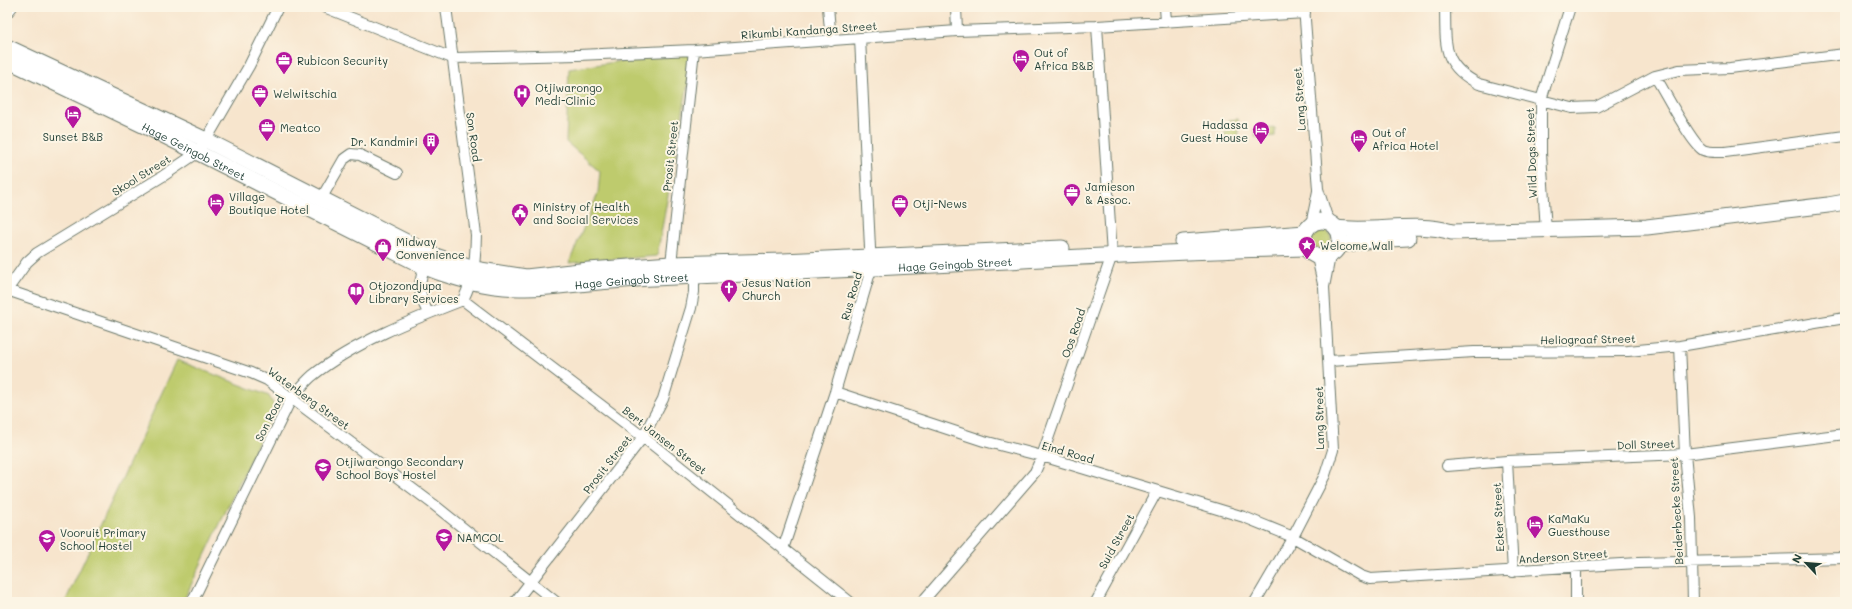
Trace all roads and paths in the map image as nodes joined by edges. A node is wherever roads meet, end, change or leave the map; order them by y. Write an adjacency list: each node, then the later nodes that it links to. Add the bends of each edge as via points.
1 (12, 7): 11 (street)
2 (278, 7): 26 (street, Skool Street, via 249,66)
3 (324, 7): 20 (street, Rikumbi Kandanga Street)
4 (446, 7): 20 (street, Son Road)
5 (828, 7): 16 (street)
6 (956, 7): 14 (street)
7 (1165, 7): 12 (street)
8 (1445, 7): 23 (street, via 1446,47 1457,70 1479,84)
9 (1570, 7): 23 (street, Wild Dogs Street)
10 (1304, 10): 12 (street, Rikumbi Kandanga Street); 29 (street, Lang Street)
11 (7, 13)
12 (1166, 22): 13 (street, Rikumbi Kandanga Street)
13 (1097, 26): 14 (street, Rikumbi Kandanga Street); 38 (street, Oos Road)
14 (958, 31): 15 (street, Rikumbi Kandanga Street)
15 (860, 38): 16 (street, Rikumbi Kandanga Street); 41 (street, Rus Road)
16 (831, 41): 18 (street, Rikumbi Kandanga Street)
17 (7, 47): 24 (highway, Hage Geingob Street)
18 (694, 50): 20 (street, Rikumbi Kandanga Street); 42 (street, Prosit Street)
19 (1845, 54): 22 (street, via 1730,68 1679,70)
20 (452, 58): 43 (street, Son Road, via 476,235)
21 (7, 60): 24 (highway, Hage Geingob Street)
22 (1655, 76): 23 (street, via 1596,107 1572,108); 25 (street, via 1694,140 1707,151 1725,152)
23 (1541, 100): 34 (street, Wild Dogs Street, via 1541,154)
24 (152, 123): 26 (highway, Hage Geingob Street); 27 (highway, Hage Geingob Street)
25 (1845, 136)
26 (206, 140): 27 (street, Skool Street); 30 (highway, Hage Geingob Street)
27 (197, 153): 36 (highway, Hage Geingob Street); 45 (street, Skool Street, via 37,253 27,262)
28 (397, 173): 30 (street, via 360,155 351,154 344,159)
29 (1318, 189): 32 (street, Lang Street, via 1326,214); 33 (street, Lang Street)
30 (320, 199): 36 (highway, Hage Geingob Street)
31 (1845, 202): 34 (highway, via 1647,227)
32 (1334, 226): 33 (highway, Hage Geingob Street, via 1321,221); 35 (highway, Hage Geingob Street, via 1364,230 1428,228); 37 (highway)
33 (1308, 229): 38 (highway, Hage Geingob Street); 39 (highway, via 1304,240)
34 (1546, 231): 35 (highway)
35 (1452, 232): 37 (highway, via 1433,237 1370,240)
36 (392, 243): 40 (highway, Hage Geingob Street)
37 (1340, 245): 39 (highway, via 1334,253)
38 (1112, 250): 39 (highway, Hage Geingob Street); 41 (highway, Hage Geingob Street); 56 (street, Oos Road)
39 (1317, 254): 50 (street, Lang Street, via 1324,288)
40 (427, 260): 43 (highway, Hage Geingob Street); 47 (street, via 419,289 420,298)
41 (871, 263): 42 (highway, Hage Geingob Street); 44 (highway, Hage Geingob Street); 51 (street, Rus Road)
42 (671, 264): 43 (highway, Hage Geingob Street, via 526,277)
43 (473, 276): 44 (highway, Hage Geingob Street, via 493,286 536,288); 46 (street, Son Road)
44 (694, 276): 54 (street, Prosit Street, via 691,308 663,399)
45 (7, 290): 52 (street, Waterberg Street, via 251,373 267,380)
46 (463, 300): 47 (street, Son Road); 54 (street, Bert Jansen Street)
47 (428, 313): 52 (street, Son Road, via 332,362 311,377)
48 (1845, 318): 49 (street, Heliograaf Street)
49 (1680, 346): 50 (street, Heliograaf Street, via 1628,351 1474,352); 55 (street, Beiderbecke Street)
50 (1329, 361): 60 (street, Lang Street, via 1333,450 1325,475)
51 (835, 392): 56 (street, Eind Road, via 984,441); 61 (street, Rus Road)
52 (291, 399): 66 (street, Waterberg Street, via 433,504); 67 (street, Son Road)
53 (1845, 434): 55 (street, Doll Street)
54 (643, 437): 61 (street, Bert Jansen Street); 66 (street, Prosit Street)
55 (1685, 454): 57 (street, Doll Street); 63 (street, Beiderbecke Street, via 1691,518)
56 (1042, 456): 59 (street, Eind Road); 71 (street, Oos Road, via 1035,472 1024,486)
57 (1507, 461): 58 (street, Doll Street); 65 (street, Ecker Street)
58 (1447, 466)
59 (1158, 491): 60 (street, Eind Road, via 1244,518); 72 (street, Suid Street)
60 (1293, 537): 65 (street, Anderson Street, via 1370,579); 73 (street, Lang Street)
61 (783, 550): 70 (street, Bert Jansen Street)
62 (1845, 558): 63 (street, Anderson Street)
63 (1691, 562): 64 (street, Anderson Street); 75 (street, Beiderbecke Street)
64 (1576, 568): 65 (street, Anderson Street); 74 (street)
65 (1513, 572)
66 (531, 582): 68 (street, Prosit Street); 69 (street, Waterberg Street)
67 (192, 602)
68 (515, 602)
69 (556, 602)
70 (850, 602)
71 (922, 602)
72 (1096, 602)
73 (1255, 602)
74 (1576, 602)
75 (1693, 602)

